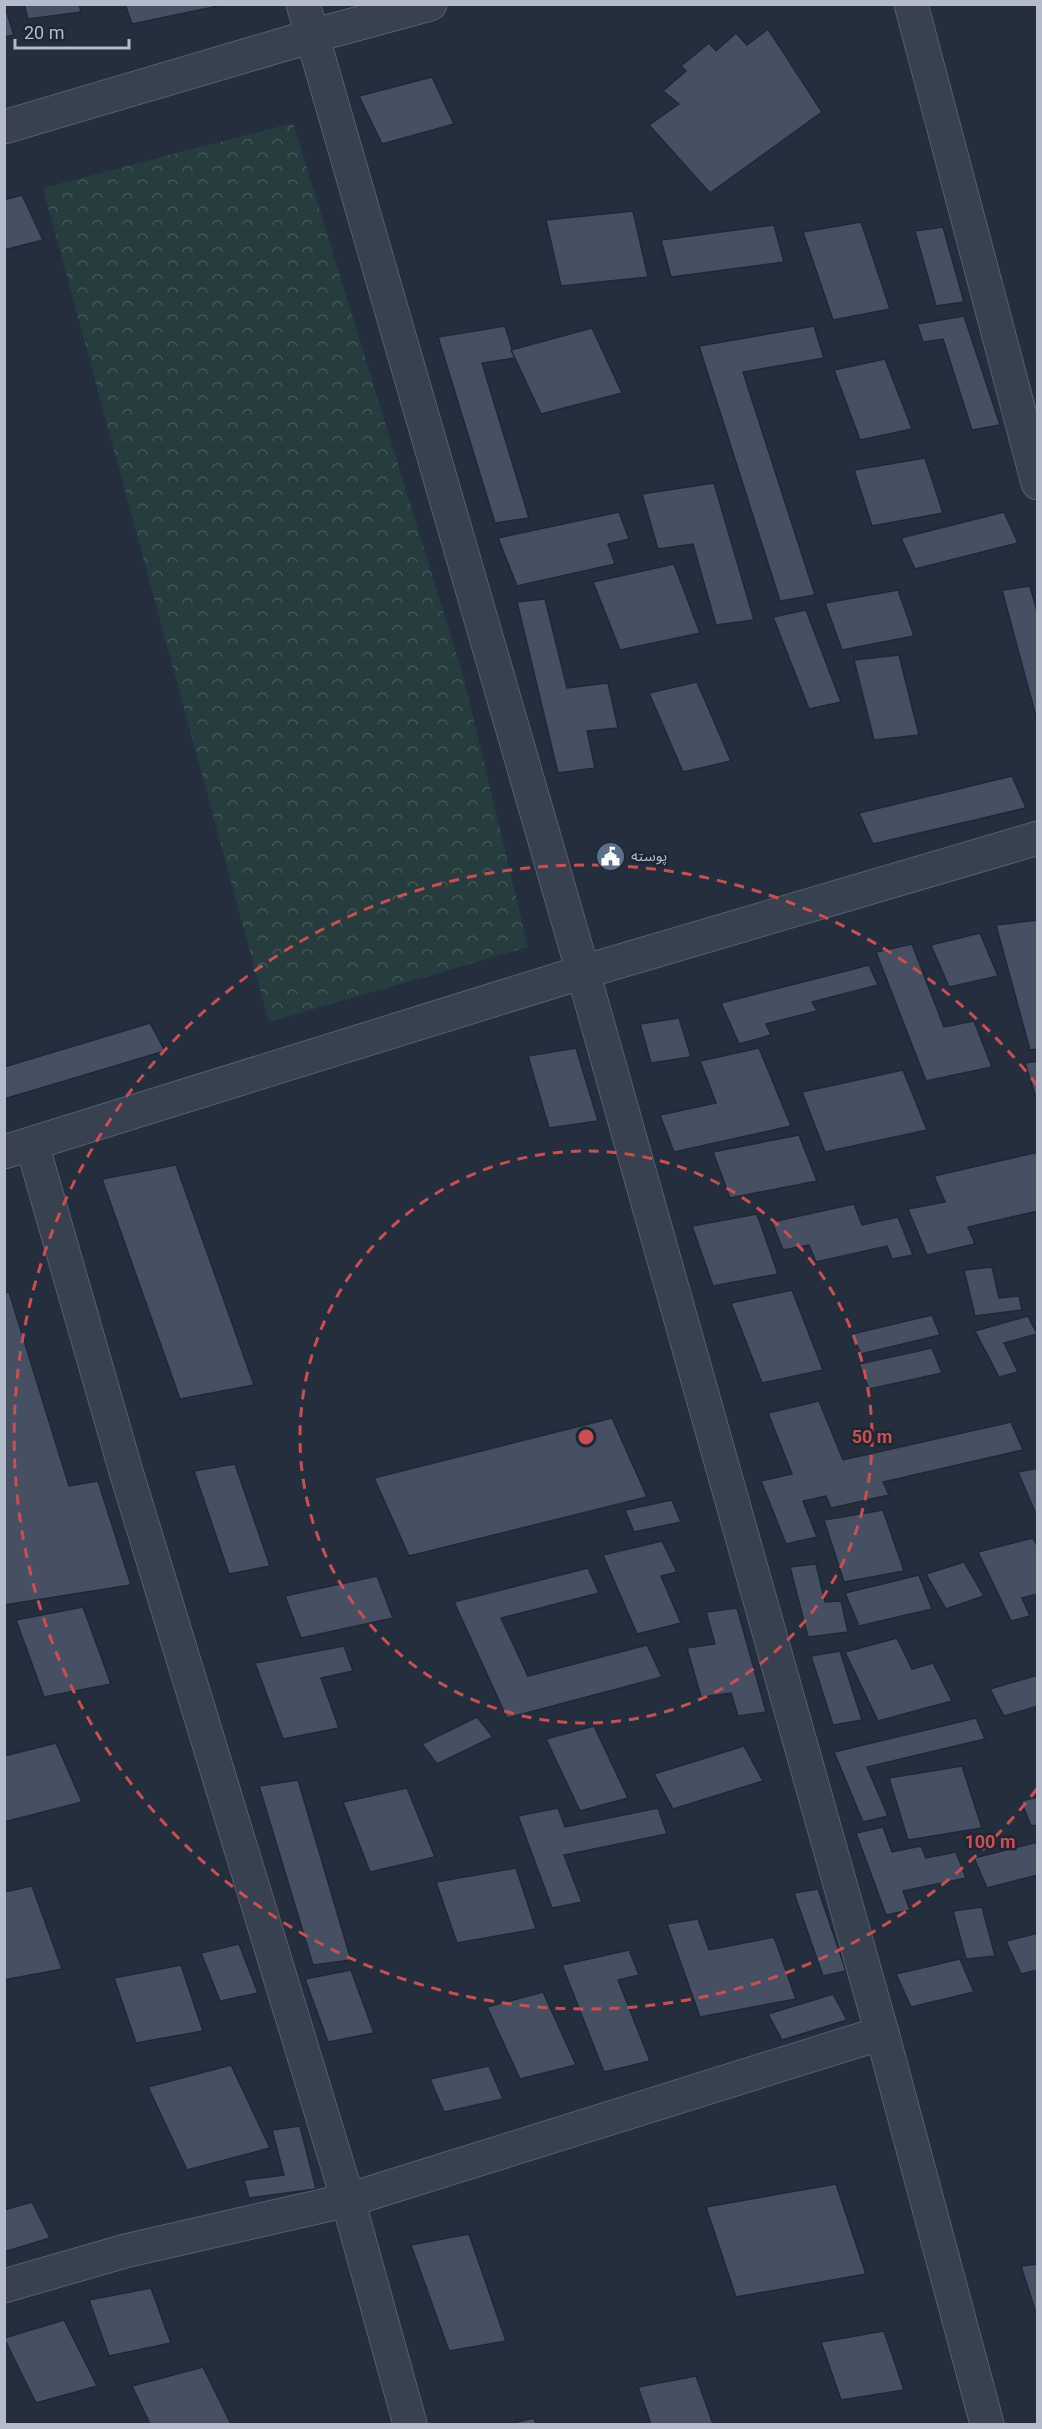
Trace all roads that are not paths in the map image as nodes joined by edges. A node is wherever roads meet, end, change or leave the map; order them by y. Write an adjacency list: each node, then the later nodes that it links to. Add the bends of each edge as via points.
1 (303, 4): 4 (street)
2 (430, 4): 4 (street)
3 (911, 4): 6 (street)
4 (312, 36): 5 (street); 8 (street)
5 (4, 127)
6 (1038, 483)
7 (1038, 838): 8 (street)
8 (583, 972): 9 (street); 10 (street)
9 (18, 1148): 11 (street, via 125,1468)
10 (882, 2033): 11 (street); 14 (street)
11 (348, 2200): 12 (street, via 125,2251); 13 (street)
12 (4, 2286)
13 (410, 2424)
14 (987, 2424)

